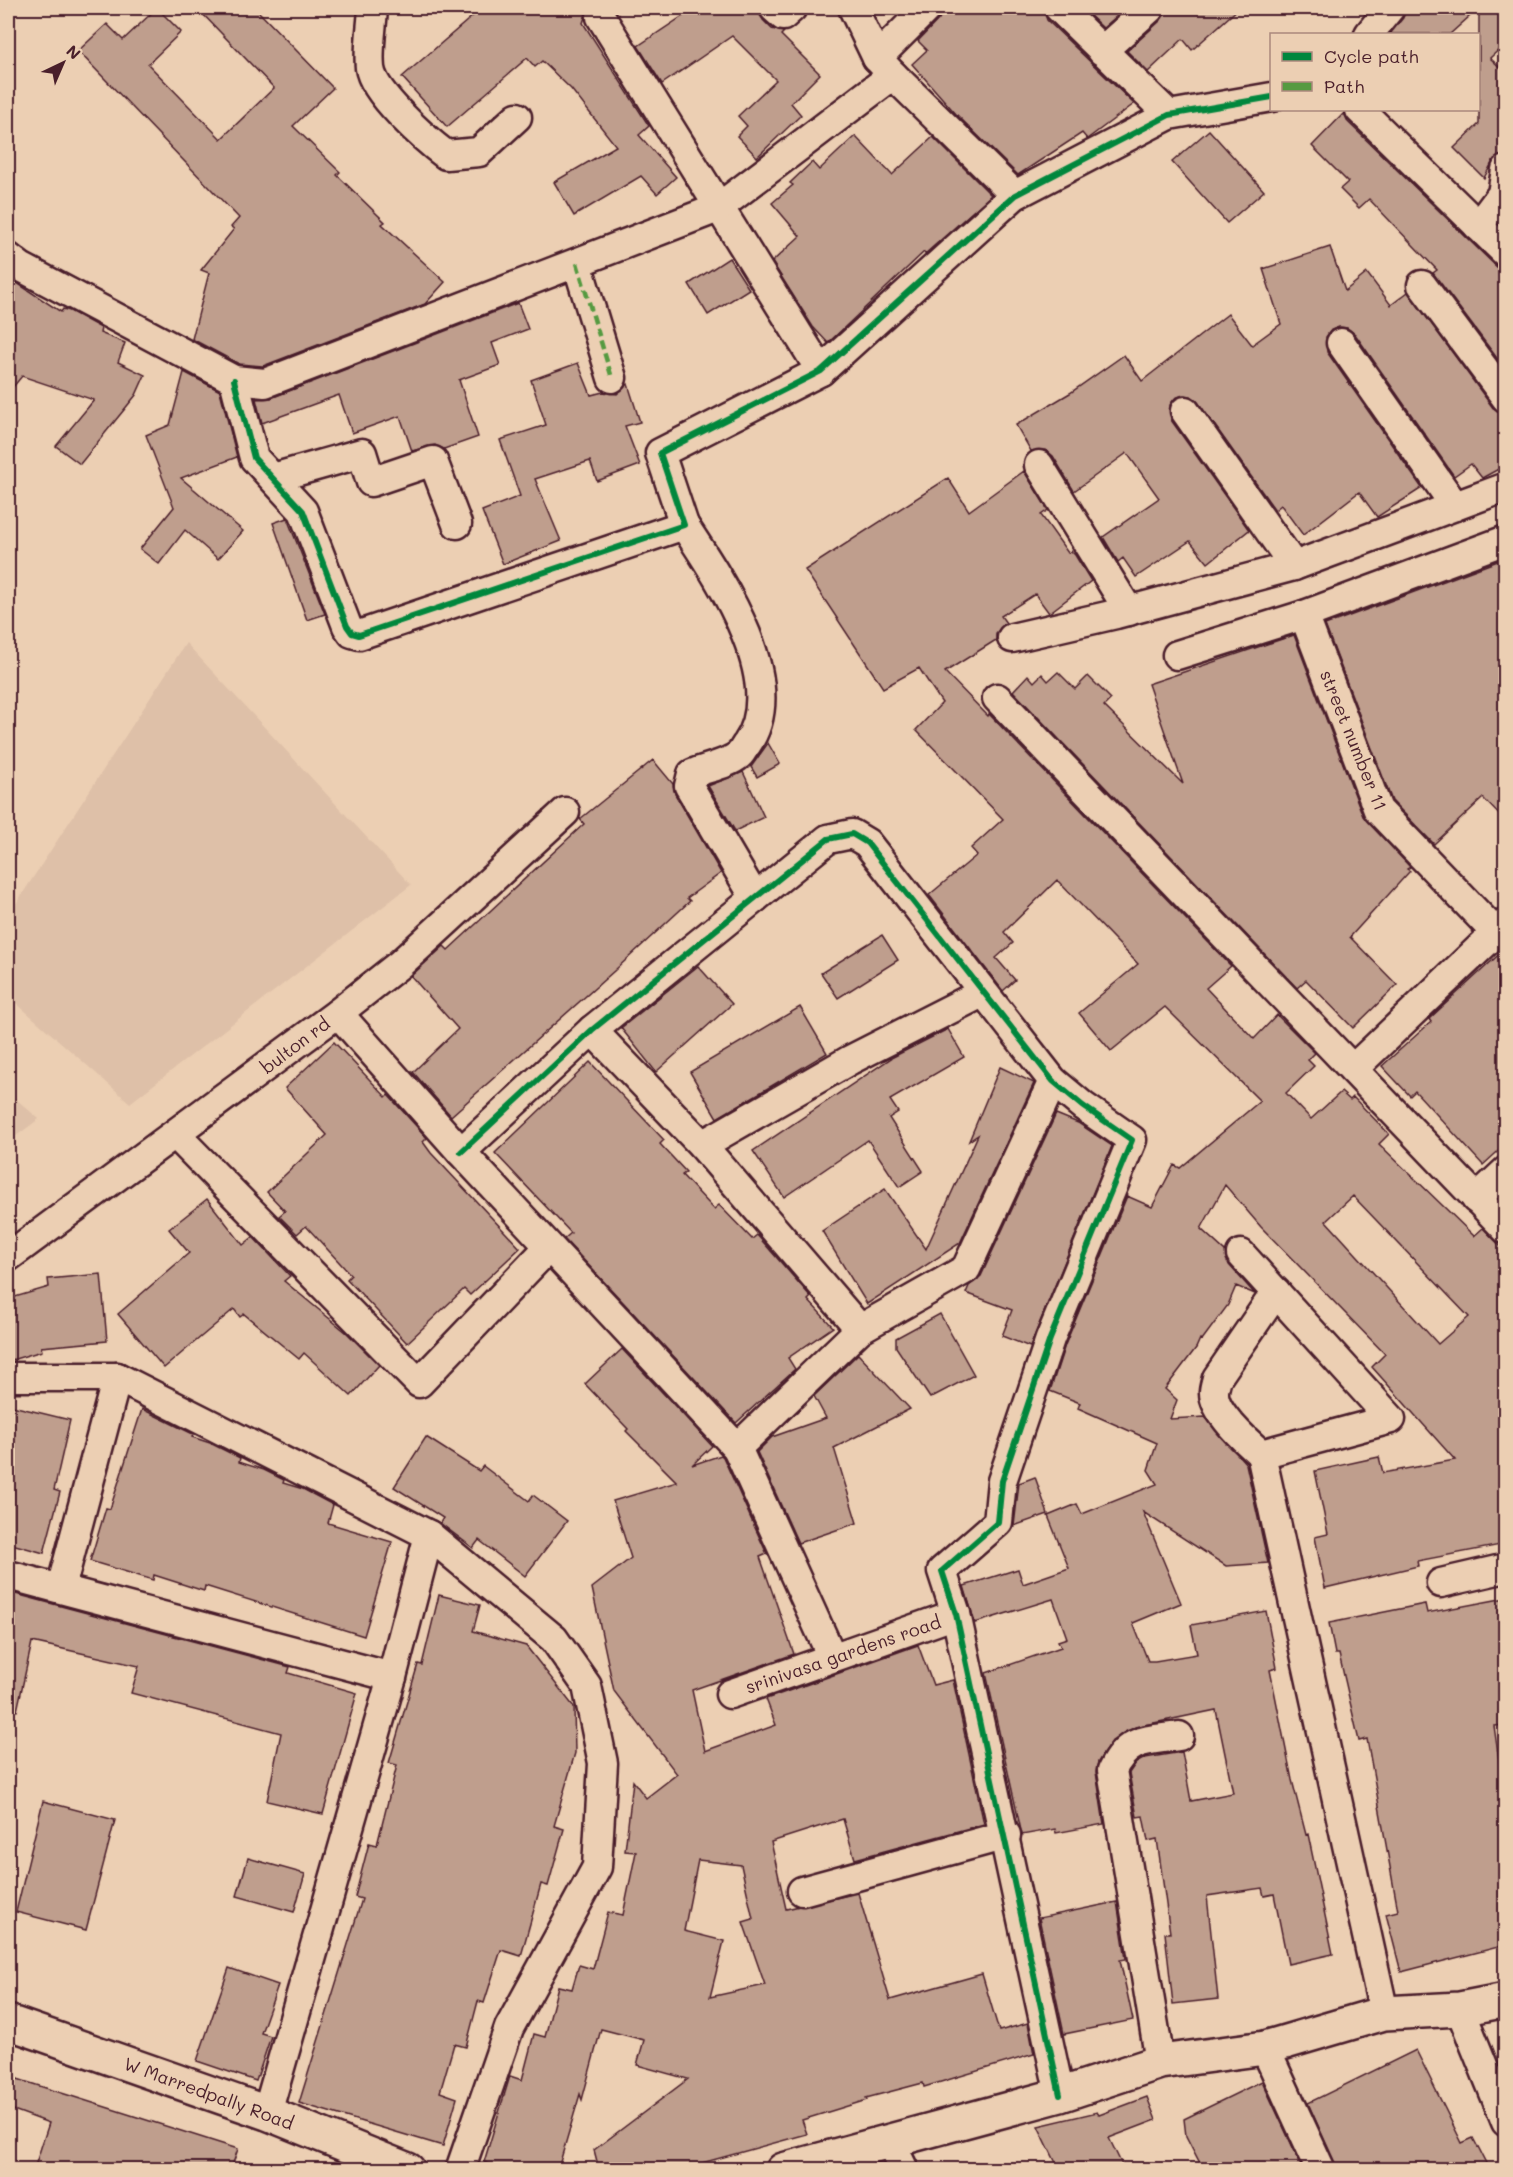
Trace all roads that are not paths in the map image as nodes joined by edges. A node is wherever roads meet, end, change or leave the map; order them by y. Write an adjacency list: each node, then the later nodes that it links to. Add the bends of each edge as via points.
1 (373, 8): 16 (street, via 370,70 393,107 424,139 446,155 479,152)
2 (774, 8): 3 (street, via 783,16)
3 (792, 8)
4 (853, 8): 12 (street)
5 (927, 8): 12 (street)
6 (1059, 8): 11 (street)
7 (1150, 8): 11 (street)
8 (1390, 8): 10 (street)
9 (601, 17): 19 (street)
10 (1370, 33)
11 (1102, 51): 15 (street)
12 (885, 67): 18 (street); 19 (street)
13 (1270, 97): 15 (street)
14 (1361, 111): 20 (street)
15 (1169, 115): 18 (street)
16 (517, 117)
17 (1506, 170): 20 (street, via 1502,194)
18 (1014, 195): 26 (street)
19 (718, 208): 23 (street); 26 (street)
20 (1478, 226): 21 (street)
21 (1506, 253)
22 (8, 257): 28 (street)
23 (577, 262): 27 (street); 28 (street, via 265,383)
24 (1422, 285): 29 (street)
25 (1341, 343): 34 (street)
26 (821, 371): 36 (street, via 660,453)
27 (612, 378)
28 (234, 380): 32 (street, via 254,458)
29 (1506, 398)
30 (1185, 411): 38 (street)
31 (1039, 465): 39 (street)
32 (273, 478): 35 (street, via 362,453 371,482 434,461); 36 (street, via 303,511 347,626 359,635)
33 (1506, 487): 34 (street)
34 (1455, 506): 38 (street)
35 (458, 524)
36 (684, 525): 45 (street, via 745,630 761,691 760,718 739,755 692,774 688,786)
37 (1506, 540): 40 (street)
38 (1294, 566): 39 (street)
39 (1129, 610): 41 (street)
40 (1304, 615): 42 (street); 46 (street, street number 11, via 1378,810)
41 (1012, 638)
42 (1177, 655)
43 (997, 698): 50 (street)
44 (565, 812): 48 (street, bulton rd, via 400,964)
45 (755, 898): 47 (street, via 828,839 852,834 867,843); 49 (street)
46 (1501, 928): 50 (street)
47 (982, 993): 51 (street); 53 (street, via 850,1060)
48 (338, 1013): 52 (street, bulton rd); 54 (street)
49 (592, 1030): 53 (street); 54 (street)
50 (1353, 1069): 56 (street)
51 (1053, 1081): 62 (street, via 966,1269); 72 (street, via 1132,1140 1050,1339 1002,1481 998,1522 942,1571)
52 (175, 1134): 58 (street, via 419,1383); 60 (street, bulton rd)
53 (702, 1145): 62 (street)
54 (461, 1152): 58 (street)
55 (1506, 1171): 56 (street)
56 (1476, 1199): 57 (street)
57 (1506, 1229)
58 (549, 1247): 65 (street)
59 (1241, 1254): 61 (street)
60 (8, 1257)
61 (1276, 1292): 66 (street, via 1217,1378 1213,1393 1220,1409); 66 (street, via 1391,1419)
62 (860, 1329): 65 (street)
63 (8, 1377): 64 (street)
64 (117, 1377): 67 (street); 71 (street)
65 (737, 1448): 73 (street)
66 (1261, 1454): 81 (street)
67 (429, 1535): 74 (street); 91 (street, via 554,1640 587,1686 603,1762 597,1867 509,2028)
68 (1506, 1568): 70 (street)
69 (8, 1575): 71 (street)
70 (1440, 1583)
71 (61, 1588): 74 (street)
72 (956, 1614): 73 (street, srinivasa gardens road); 77 (street)
73 (832, 1657): 75 (street, srinivasa gardens road)
74 (392, 1677): 86 (street)
75 (730, 1694)
76 (1179, 1736): 84 (street, via 1134,1743 1125,1749 1112,1770)
77 (1006, 1836): 78 (street); 85 (street)
78 (802, 1891)
79 (1506, 2000): 80 (main road)
80 (1460, 2008): 81 (main road); 87 (street)
81 (1384, 2013): 83 (main road)
82 (8, 2022): 86 (main road, W Marredpally Road)
83 (1265, 2048): 84 (main road); 93 (street)
84 (1160, 2062): 85 (main road)
85 (1060, 2095): 88 (main road)
86 (267, 2113): 89 (main road, W Marredpally Road)
87 (1506, 2122)
88 (897, 2155): 92 (main road)
89 (361, 2160): 90 (main road, W Marredpally Road)
90 (408, 2169)
91 (460, 2169)
92 (783, 2169)
93 (1321, 2169)

